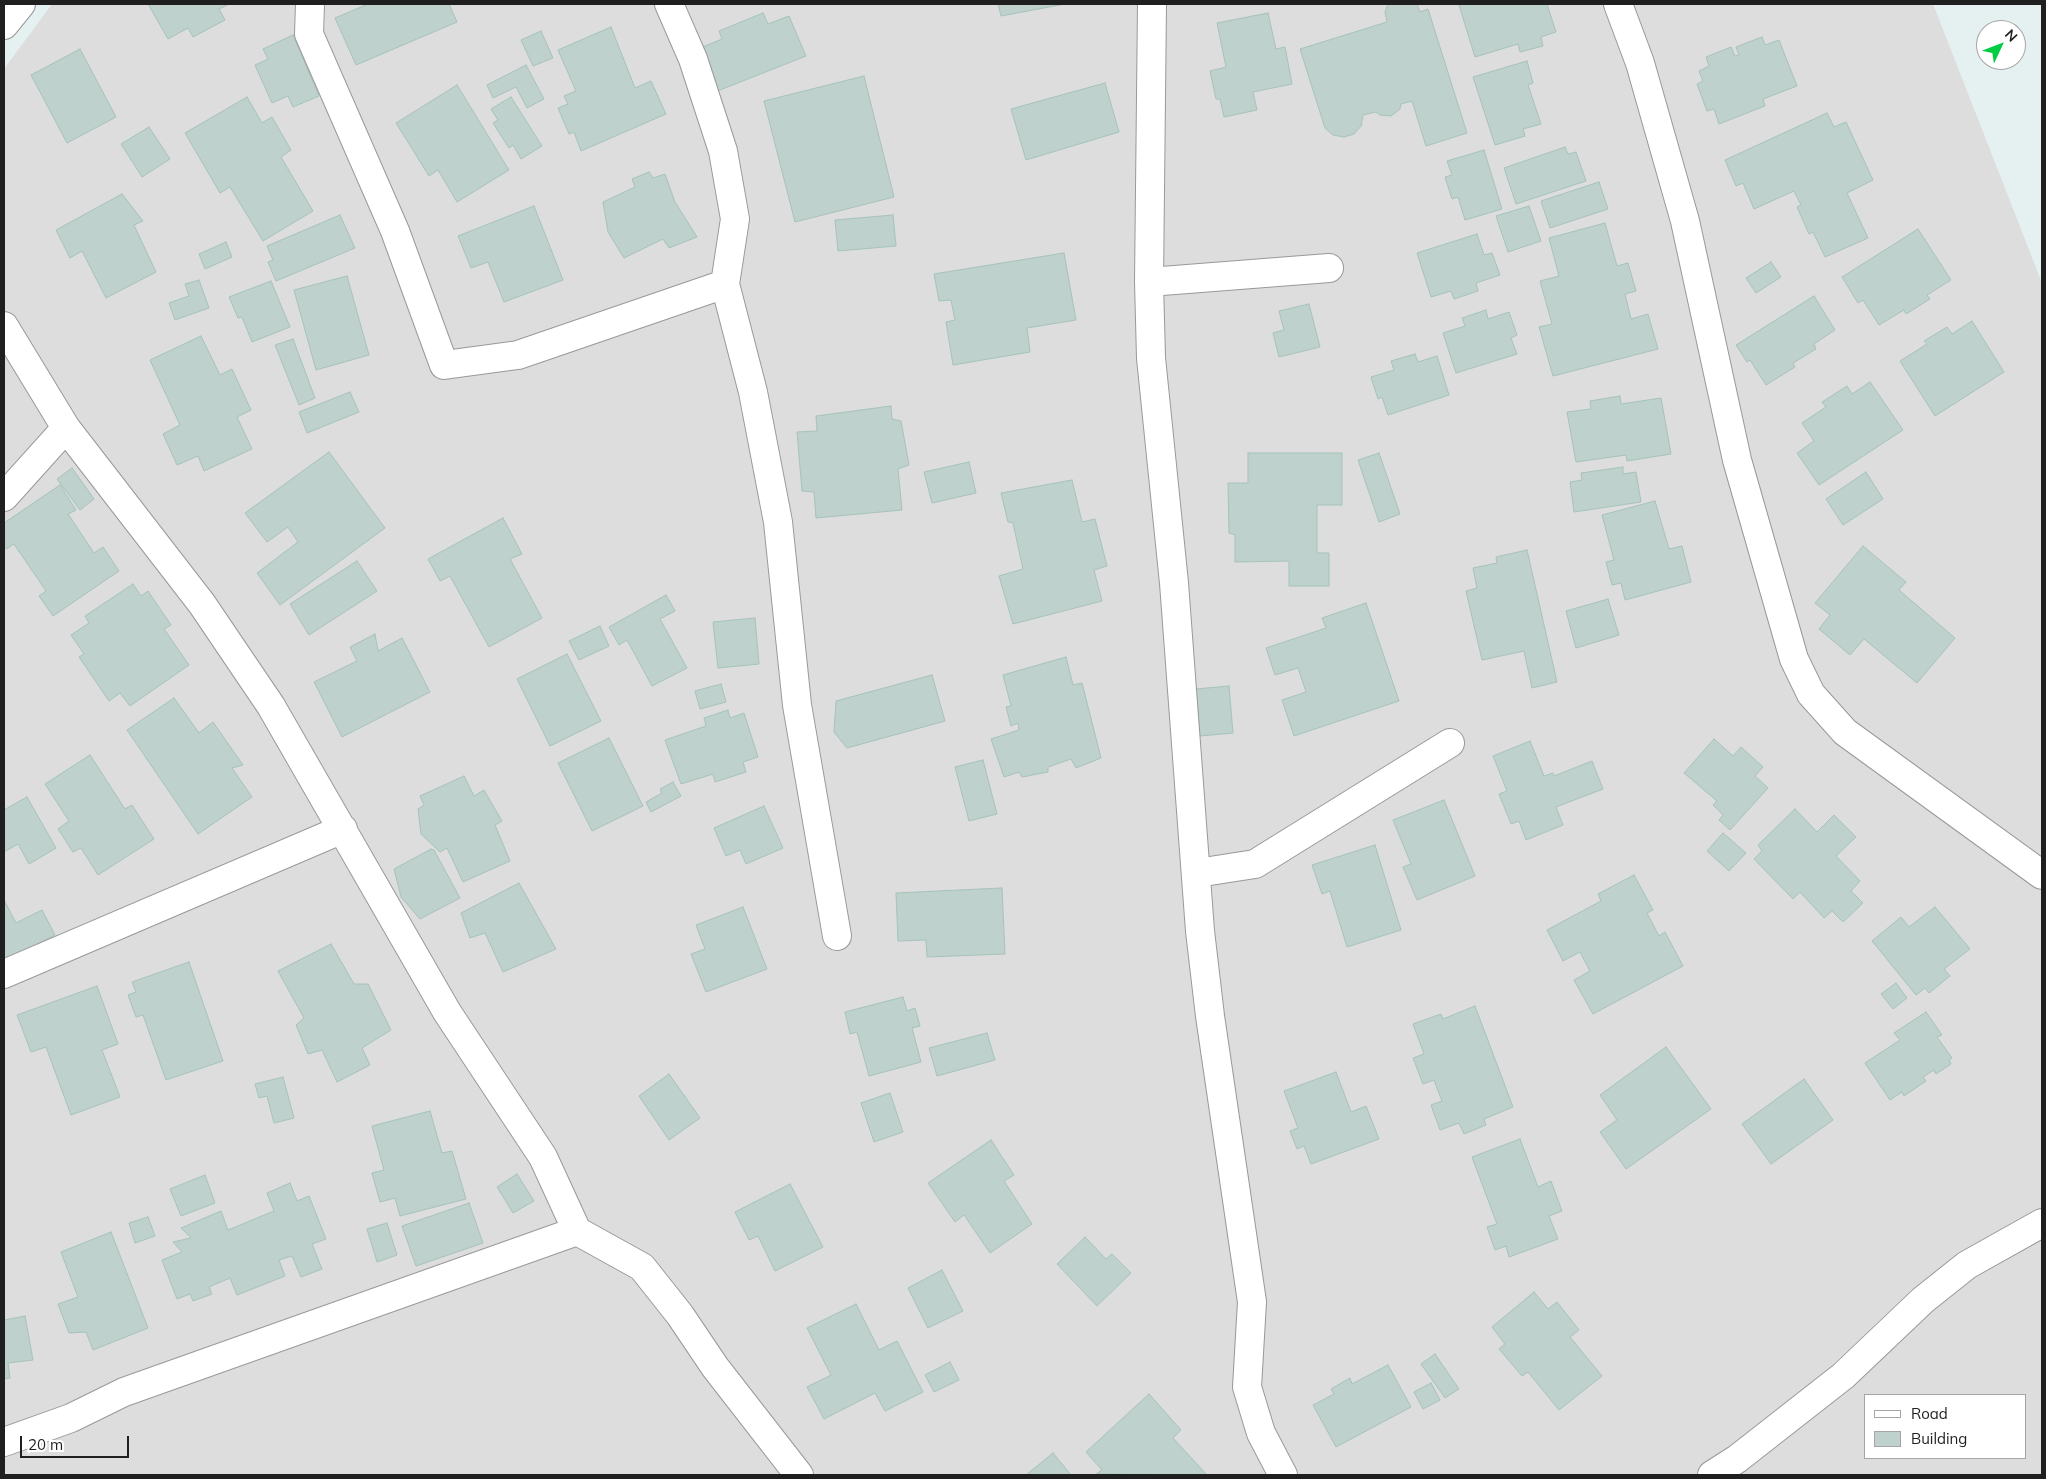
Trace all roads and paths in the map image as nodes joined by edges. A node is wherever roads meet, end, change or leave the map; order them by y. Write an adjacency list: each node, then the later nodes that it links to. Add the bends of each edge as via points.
1 (20, 4): 6 (street)
2 (310, 4): 9 (street, via 309,34 395,231 444,365 518,355)
3 (669, 4): 9 (street, via 694,59 724,151 736,219)
4 (1152, 4): 8 (street)
5 (1618, 4): 16 (street, via 1640,63 1685,220 1737,460 1794,659 1811,694 1845,732)
6 (4, 25)
7 (1329, 268): 8 (street)
8 (1149, 282): 15 (street, via 1151,358 1174,582)
9 (725, 284): 17 (street, via 753,392 778,522 797,705)
10 (4, 326): 11 (street)
11 (66, 428): 12 (street); 14 (street, via 202,604 271,706)
12 (4, 497)
13 (1450, 743): 15 (street, via 1255,864)
14 (343, 829): 18 (street); 20 (street, via 447,1012 543,1157)
15 (1197, 873): 23 (street, via 1210,1016 1252,1302 1247,1387 1261,1433)
16 (2042, 875)
17 (837, 936)
18 (4, 974)
19 (2042, 1223): 24 (street, via 1967,1264 1923,1300 1843,1376)
20 (577, 1231): 21 (street, via 124,1392 71,1418); 22 (street, via 642,1268)
21 (4, 1442)
22 (799, 1475)
23 (1283, 1475)
24 (1712, 1475)

